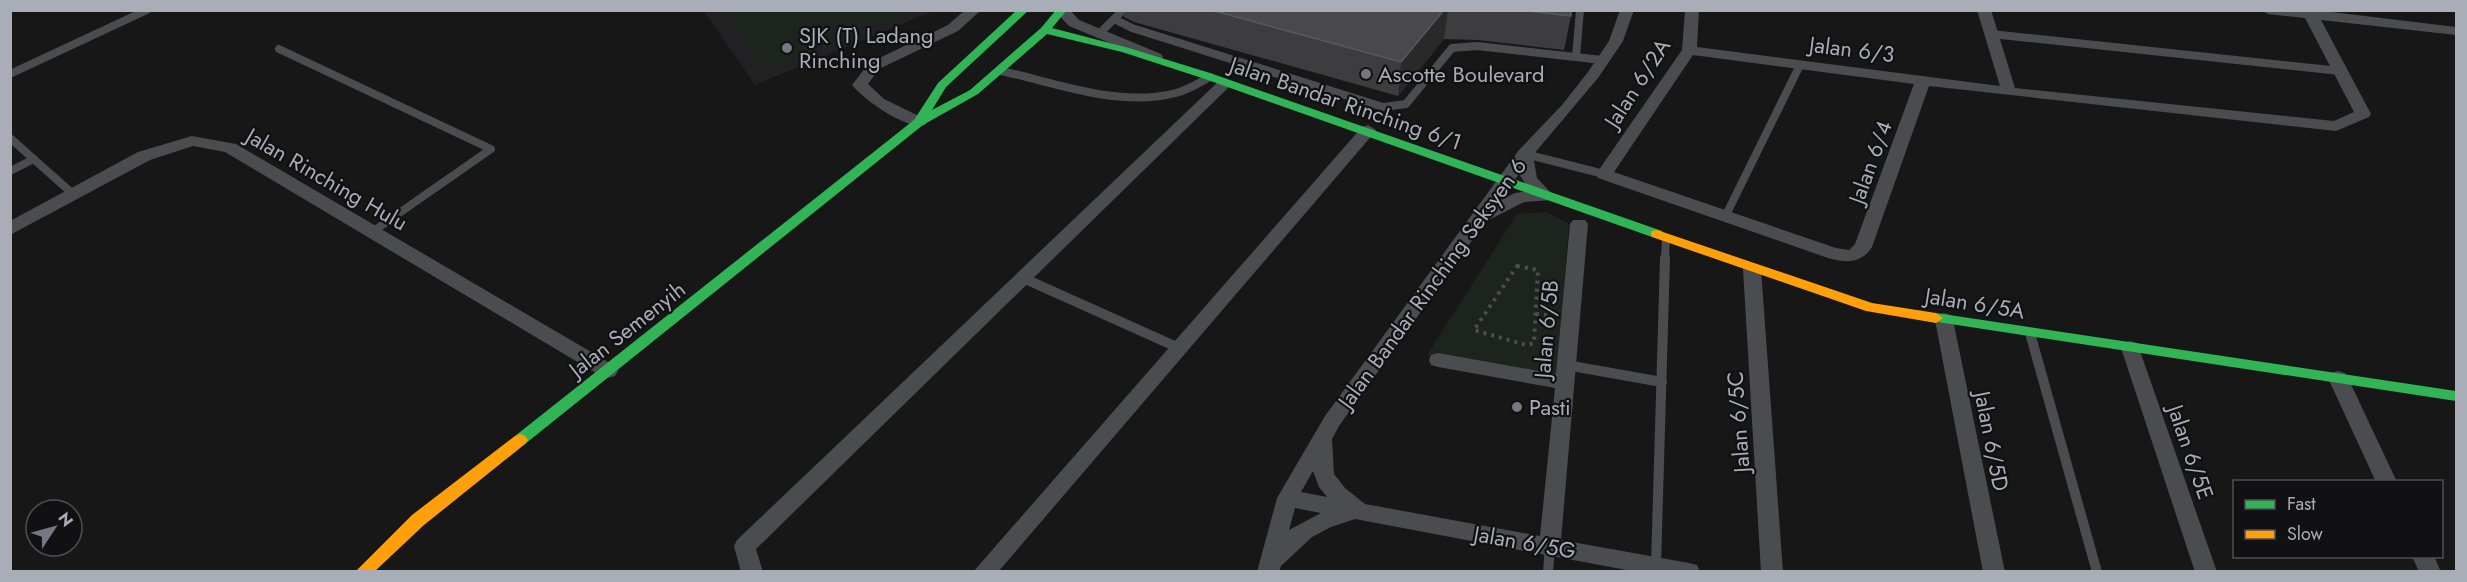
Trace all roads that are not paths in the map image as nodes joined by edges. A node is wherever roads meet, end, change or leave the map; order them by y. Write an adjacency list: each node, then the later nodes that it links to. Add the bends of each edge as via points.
1 (147, 10): 27 (lane)
2 (974, 10): 31 (street, via 953,28 874,66 860,85 879,102)
3 (1024, 10): 31 (street, Jalan Semenyih, via 942,85)
4 (1124, 10): 12 (lane)
5 (1580, 10): 21 (lane)
6 (1627, 10): 22 (street, Jalan Bandar Rinching Seksyen 6, via 1616,41)
7 (1692, 10): 20 (street, Jalan 6/2A)
8 (1984, 10): 17 (street)
9 (2268, 10): 11 (street)
10 (1062, 11): 14 (street, Jalan Semenyih); 16 (street, Jalan Bandar Rinching 6/1, via 1074,23)
11 (2309, 13): 15 (street); 26 (street)
12 (1114, 19): 13 (lane); 16 (lane)
13 (1132, 28): 18 (lane); 21 (lane, via 1383,107 1406,104 1452,48 1477,46)
14 (1045, 30): 24 (street, Jalan Bandar Rinching 6/1); 25 (street, Jalan Semenyih)
15 (2457, 31)
16 (1100, 34): 18 (street, Jalan Bandar Rinching 6/1)
17 (1991, 34): 26 (lane); 30 (street)
18 (1117, 41): 24 (street, Jalan Bandar Rinching 6/1)
19 (279, 49): 45 (lane, via 491,148)
20 (1689, 50): 23 (street, Jalan 6/3); 37 (street, Jalan 6/2A)
21 (1576, 56): 22 (lane)
22 (1602, 60): 34 (street, Jalan Bandar Rinching Seksyen 6, via 1567,108)
23 (1800, 65): 29 (street, Jalan 6/3); 41 (lane)
24 (1173, 66): 28 (street, Jalan Bandar Rinching 6/1)
25 (999, 70): 28 (lane, via 1134,96 1175,93); 31 (street, Jalan Semenyih, via 974,92)
26 (2340, 71): 30 (street, Jalan 6/3, via 2363,114 2336,126)
27 (10, 74)
28 (1218, 80): 32 (street, Jalan Bandar Rinching 6/1); 48 (street)
29 (1923, 81): 30 (street, Jalan 6/3); 41 (street, Jalan 6/4, via 1863,247 1853,255 1834,254)
30 (2009, 92)
31 (919, 122): 54 (street, Jalan Semenyih)
32 (1368, 130): 38 (street, Jalan Bandar Rinching 6/1); 51 (street)
33 (10, 138): 35 (lane)
34 (1525, 154): 37 (lane); 38 (street, Jalan Bandar Rinching Seksyen 6); 40 (street, via 1524,170)
35 (34, 159): 36 (lane); 39 (lane)
36 (10, 171)
37 (1604, 174): 41 (street)
38 (1505, 182): 40 (street, Jalan 6/5A); 42 (street, Jalan Bandar Rinching Seksyen 6)
39 (74, 194): 44 (street, Jalan Rinching Hulu); 45 (street, Jalan Rinching Hulu, via 144,156 192,141 230,148)
40 (1546, 196): 42 (street, via 1521,197); 46 (street, Jalan 6/5A)
41 (1725, 217)
42 (1476, 221): 59 (street, Jalan Bandar Rinching Seksyen 6)
43 (1579, 224): 55 (street, Jalan 6/5B)
44 (10, 229)
45 (372, 232): 54 (street, Jalan Rinching Hulu)
46 (1666, 238): 47 (street, Jalan 6/5A); 57 (lane)
47 (1752, 269): 49 (street, Jalan 6/5A, via 1870,308); 72 (street, Jalan 6/5C)
48 (1023, 278): 51 (lane); 68 (street, via 745,546)
49 (1944, 320): 50 (street, Jalan 6/5A); 73 (street, Jalan 6/5D)
50 (2030, 333): 52 (street, Jalan 6/5A); 74 (lane)
51 (1179, 348): 69 (street)
52 (2130, 348): 56 (street, Jalan 6/5A); 75 (street, Jalan 6/5E)
53 (1437, 360): 55 (street)
54 (608, 371): 67 (street, Jalan Semenyih, via 418,520)
55 (1565, 374): 57 (lane); 63 (street, Jalan 6/5B)
56 (2338, 378): 58 (street, Jalan 6/5A); 60 (street)
57 (1662, 382): 65 (lane)
58 (2457, 396)
59 (1322, 439): 61 (street, Jalan Bandar Rinching Seksyen 6); 62 (street, Jalan 6/5G, via 1322,471 1334,493)
60 (2386, 480)
61 (1287, 498): 62 (street, Jalan 6/5G); 66 (street, Jalan Bandar Rinching Seksyen 6)
62 (1361, 512): 63 (street, Jalan 6/5G); 66 (street, Jalan 6/5G, via 1325,518 1300,532)
63 (1550, 546): 65 (street, Jalan 6/5G); 70 (lane)
64 (2424, 558): 76 (street)
65 (1656, 566): 71 (street, Jalan 6/5G)
66 (1269, 567)
67 (363, 572)
68 (752, 572)
69 (984, 572)
70 (1548, 572)
71 (1689, 572)
72 (1772, 572)
73 (1994, 572)
74 (2097, 572)
75 (2206, 572)
76 (2430, 572)

